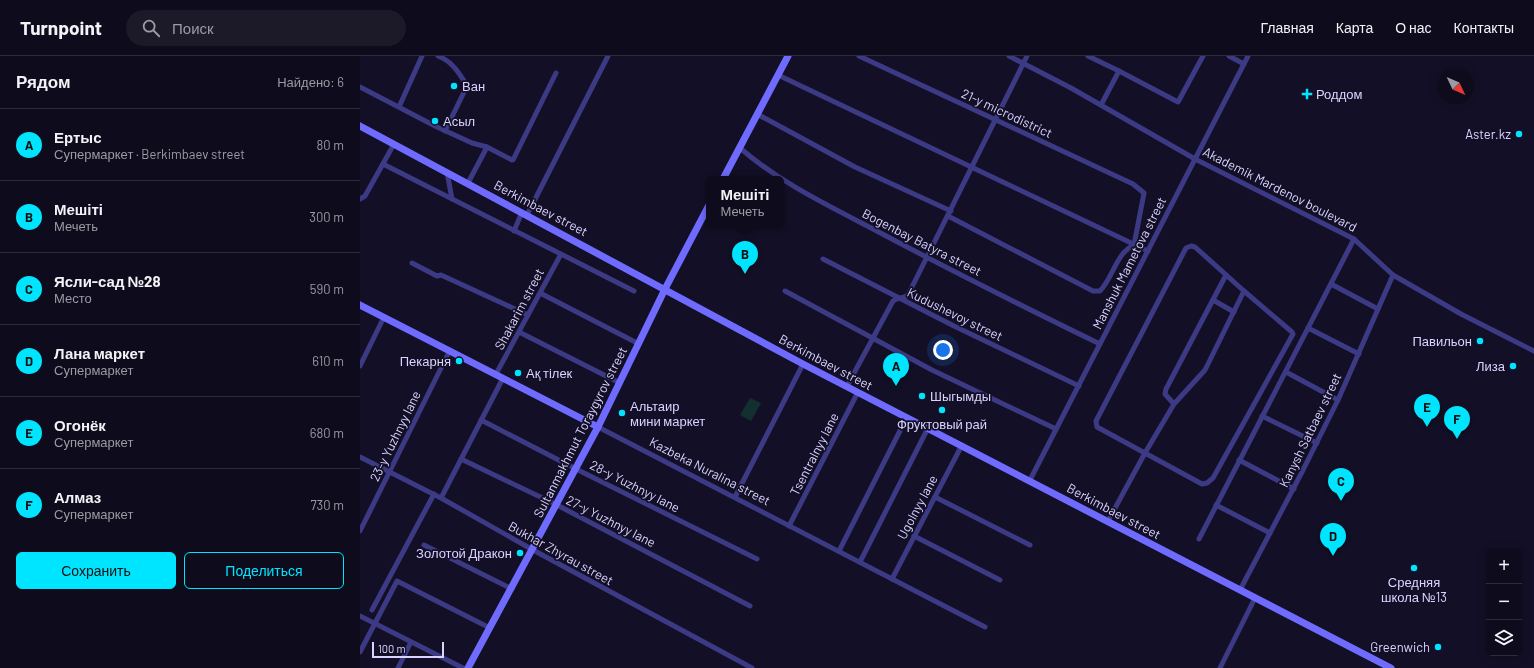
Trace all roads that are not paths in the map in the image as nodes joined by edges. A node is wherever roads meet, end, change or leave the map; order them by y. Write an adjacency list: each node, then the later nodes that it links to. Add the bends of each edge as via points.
1 (422, 56): 19 (street)
2 (438, 56): 23 (street, via 458,71 467,86)
3 (608, 56): 39 (street)
4 (788, 56): 16 (street)
5 (859, 56): 21 (street, 21-y microdistrict)
6 (1009, 56): 12 (street, Akademik Mardenov boulevard)
7 (1027, 56): 12 (street)
8 (1088, 56): 14 (street)
9 (1203, 56): 14 (street, via 1178,102)
10 (1229, 56): 13 (street)
11 (1248, 56): 13 (street, Manshuk Mametova street)
12 (1022, 63): 18 (street, Akademik Mardenov boulevard); 21 (street)
13 (1244, 64): 27 (street, Manshuk Mametova street)
14 (1119, 71): 18 (street)
15 (556, 73): 25 (street, via 514,160)
16 (778, 75): 20 (street); 29 (street)
17 (360, 87): 19 (street)
18 (1101, 105): 27 (street, Akademik Mardenov boulevard)
19 (399, 107): 23 (street)
20 (757, 114): 26 (street); 37 (street, via 855,166)
21 (995, 119): 29 (street); 43 (street, 21-y microdistrict, via 1134,184 1144,193)
22 (360, 126): 24 (street, Berkimbaev street)
23 (446, 131): 25 (street)
24 (394, 144): 28 (street); 30 (street, Berkimbaev street)
25 (487, 147): 34 (street)
26 (740, 148): 31 (street); 32 (street, Bogenbay Batyra street)
27 (1195, 158): 42 (street, Akademik Mardenov boulevard); 44 (street, Manshuk Mametova street)
28 (383, 164): 35 (street, via 365,196); 36 (street)
29 (972, 167): 37 (street); 43 (street)
30 (447, 172): 34 (street, Berkimbaev street); 36 (street)
31 (725, 176)
32 (776, 176)
33 (784, 180): 46 (street, Bogenbay Batyra street)
34 (468, 183): 39 (street, Berkimbaev street)
35 (360, 199)
36 (452, 199): 41 (street)
37 (951, 211): 40 (street)
38 (706, 212): 52 (street, Sultanmakhmut Toraygyrov street)
39 (525, 213): 41 (street); 52 (street, Berkimbaev street)
40 (948, 216): 43 (street, via 1094,291 1100,291 1105,286 1128,248); 46 (street)
41 (514, 231): 45 (street)
42 (1354, 239): 50 (street, Akademik Mardenov boulevard); 51 (street)
43 (1134, 245): 44 (street)
44 (1148, 251): 68 (street, Manshuk Mametova street)
45 (561, 254): 53 (street); 56 (street, Shakarim street)
46 (927, 258): 57 (street, via 908,295); 68 (street, Bogenbay Batyra street)
47 (823, 259): 57 (street, Kudushevoy street)
48 (412, 263): 62 (street)
49 (1226, 275): 55 (street); 58 (street); 91 (street, via 1195,247 1186,248 1096,421 1097,427)
50 (1393, 275): 60 (street, Kanysh Satbaev street); 70 (street, Akademik Mardenov boulevard, via 1461,314)
51 (1331, 284): 60 (street); 64 (street)
52 (665, 289): 67 (street, Sultanmakhmut Toraygyrov street); 72 (street, Berkimbaev street)
53 (634, 291)
54 (785, 291): 66 (street)
55 (1244, 291): 61 (street); 91 (street, via 1293,334 1213,478 1202,484)
56 (540, 294): 62 (street, Shakarim street); 67 (street)
57 (898, 298): 66 (street, via 893,301); 79 (street, Kudushevoy street)
58 (1213, 300): 61 (street); 82 (street, via 1166,389 1165,394)
59 (360, 305): 63 (street, Kazbeka Nuralina street)
60 (1378, 309): 71 (street, Kanysh Satbaev street)
61 (1234, 312): 82 (street, via 1205,370)
62 (528, 315): 65 (street, Shakarim street)
63 (384, 317): 69 (street, Kazbeka Nuralina street); 73 (street)
64 (1308, 328): 71 (street); 74 (street)
65 (519, 332): 75 (street, Shakarim street); 77 (street)
66 (874, 338): 78 (street); 88 (street, via 932,370)
67 (639, 344): 77 (street, Sultanmakhmut Toraygyrov street)
68 (1100, 344): 79 (street, Manshuk Mametova street)
69 (450, 350): 75 (street, Kazbeka Nuralina street); 96 (street, 23-y Yuzhnyy lane)
70 (1534, 351)
71 (1359, 354): 81 (street, Kanysh Satbaev street)
72 (803, 364): 78 (street, Berkimbaev street); 100 (street)
73 (360, 366)
74 (1286, 372): 81 (street); 83 (street)
75 (496, 374): 76 (street, Kazbeka Nuralina street)
76 (503, 378): 85 (street); 86 (street, Kazbeka Nuralina street)
77 (620, 382): 86 (street, Sultanmakhmut Toraygyrov street)
78 (847, 386): 80 (street, Berkimbaev street)
79 (1079, 386): 88 (street, Manshuk Mametova street)
80 (858, 392): 84 (street, Berkimbaev street); 106 (street, Tsentralnyy lane)
81 (1338, 400): 89 (street, Kanysh Satbaev street)
82 (1174, 404): 91 (street)
83 (1262, 416): 89 (street); 94 (street)
84 (907, 418): 87 (street, Berkimbaev street); 114 (street)
85 (482, 420): 93 (street); 95 (street, 28-y Yuzhnyy lane)
86 (598, 427): 95 (street, Sultanmakhmut Toraygyrov street); 100 (street, Kazbeka Nuralina street)
87 (928, 428): 90 (street, Berkimbaev street); 116 (street)
88 (1056, 429): 97 (street, Manshuk Mametova street)
89 (1316, 443): 98 (street, Kanysh Satbaev street)
90 (962, 445): 97 (street, Berkimbaev street); 101 (street, Ugolnyy lane)
91 (1145, 453): 105 (street)
92 (360, 456): 96 (street, Bukhar Zhyrau street)
93 (461, 460): 102 (street); 103 (street, 27-y Yuzhnyy lane)
94 (1239, 460): 98 (street); 104 (street)
95 (576, 469): 103 (street, Sultanmakhmut Toraygyrov street); 115 (street, 28-y Yuzhnyy lane)
96 (390, 472): 99 (street, Bukhar Zhyrau street); 107 (street, 23-y Yuzhnyy lane)
97 (1030, 480): 105 (street, Berkimbaev street)
98 (1294, 489): 108 (street, Kanysh Satbaev street)
99 (434, 494): 102 (street, Bukhar Zhyrau street); 123 (street)
100 (735, 497): 106 (street, Kazbeka Nuralina street)
101 (935, 497): 109 (street, Ugolnyy lane); 112 (street)
102 (441, 498): 113 (street, Bukhar Zhyrau street)
103 (557, 505): 113 (street, Sultanmakhmut Toraygyrov street); 122 (street, 27-y Yuzhnyy lane)
104 (1216, 505): 108 (street); 110 (street)
105 (1108, 521): 120 (street, Berkimbaev street)
106 (790, 526): 114 (street, Kazbeka Nuralina street)
107 (360, 531)
108 (1270, 533): 120 (street, Kanysh Satbaev street)
109 (914, 536): 117 (street, Ugolnyy lane); 118 (street)
110 (1199, 539)
111 (424, 545): 119 (street)
112 (1030, 545)
113 (533, 550): 119 (street, Sultanmakhmut Toraygyrov street); 133 (street, Bukhar Zhyrau street)
114 (839, 551): 116 (street, Kazbeka Nuralina street)
115 (757, 559)
116 (860, 562): 117 (street, Kazbeka Nuralina street)
117 (892, 579): 126 (street, Kazbeka Nuralina street)
118 (1000, 580)
119 (512, 589): 127 (street, Sultanmakhmut Toraygyrov street)
120 (1240, 590): 121 (street, Berkimbaev street)
121 (1255, 598): 134 (street); 135 (street, Berkimbaev street)
122 (750, 606)
123 (372, 610)
124 (360, 616): 125 (street)
125 (375, 624): 127 (street, via 397,581); 128 (street); 129 (street)
126 (985, 627)
127 (490, 628): 132 (street, Sultanmakhmut Toraygyrov street)
128 (411, 642): 130 (street); 131 (street)
129 (360, 652)
130 (398, 668)
131 (463, 668)
132 (468, 668)
133 (752, 668)
134 (1220, 668)
135 (1391, 668)

